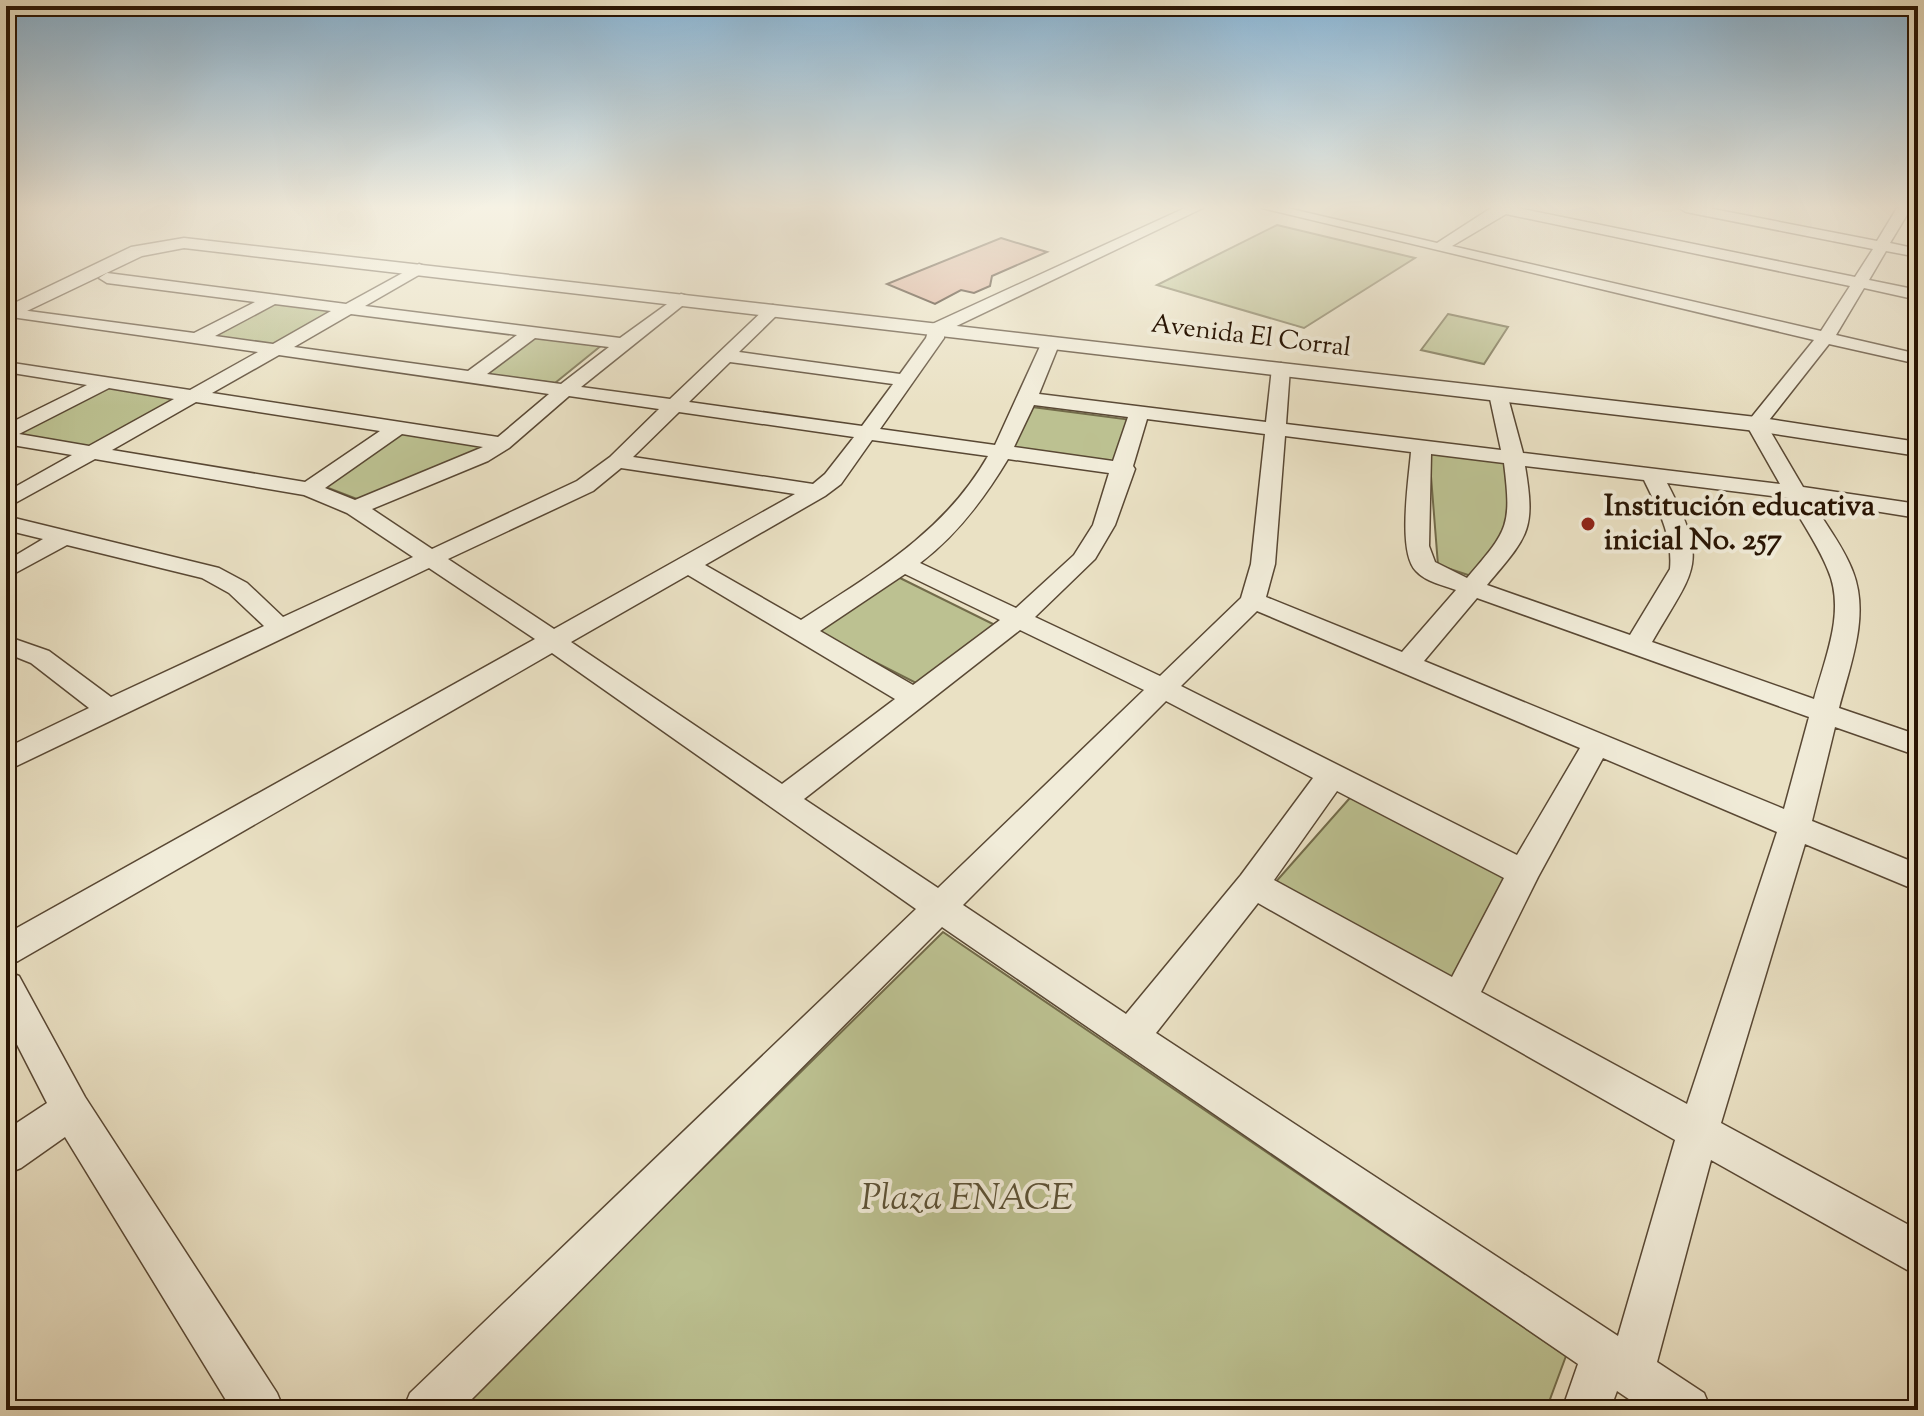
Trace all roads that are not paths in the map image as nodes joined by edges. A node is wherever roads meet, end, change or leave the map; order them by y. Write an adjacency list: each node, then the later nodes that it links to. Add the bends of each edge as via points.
1 (85, 274): 11 (street)
2 (115, 274): 9 (street)
3 (410, 274): 15 (street)
4 (463, 274): 14 (street, Avenida El Corral)
5 (1052, 274): 18 (street)
6 (1570, 274): 20 (street)
7 (1814, 274): 10 (street)
8 (1863, 274): 10 (street)
9 (107, 278): 11 (street); 13 (street)
10 (1857, 283): 12 (street); 20 (street)
11 (51, 294): 17 (street)
12 (1918, 295)
13 (273, 299): 15 (street); 21 (street)
14 (681, 299): 16 (street, Avenida El Corral); 23 (street)
15 (349, 310): 19 (street); 25 (street)
16 (773, 310): 18 (street, Avenida El Corral); 26 (street)
17 (8, 314): 21 (street)
18 (936, 329): 22 (street, Avenida El Corral); 31 (street)
19 (532, 332): 23 (street); 30 (street)
20 (1828, 333): 24 (street); 27 (street); 39 (street)
21 (197, 338): 25 (street)
22 (1051, 342): 29 (street, Avenida El Corral); 36 (street)
23 (625, 344): 33 (street)
24 (1918, 349)
25 (280, 350): 30 (street); 35 (street)
26 (726, 356): 31 (street); 37 (street)
27 (1918, 359)
28 (6, 367): 32 (street)
29 (1281, 368): 34 (street, Avenida El Corral); 40 (street)
30 (471, 377): 33 (street)
31 (905, 380): 42 (street)
32 (107, 382): 35 (street); 43 (street)
33 (565, 390): 37 (street); 44 (street)
34 (1498, 394): 39 (street, Avenida El Corral); 49 (street)
35 (196, 396): 41 (street); 48 (street)
36 (1030, 399): 38 (street); 47 (street)
37 (676, 405): 42 (street); 50 (street)
38 (1139, 412): 40 (street); 51 (street)
39 (1756, 424): 46 (street, Avenida El Corral); 55 (street)
40 (1276, 427): 45 (street); 66 (street, via 1263,564)
41 (398, 428): 44 (street); 53 (street)
42 (868, 432): 47 (street); 54 (street, via 833,479)
43 (6, 435): 48 (street)
44 (502, 444): 57 (street)
45 (1421, 446): 49 (street); 65 (street, via 1419,557 1437,575)
46 (1918, 449)
47 (999, 451): 51 (street); 62 (street, via 965,507)
48 (95, 452): 53 (street); 56 (street)
49 (1513, 456): 52 (street); 65 (street, via 1520,502 1514,538)
50 (617, 461): 54 (street); 61 (street, via 562,499)
51 (1124, 469): 67 (street, via 1104,525 1083,559)
52 (1652, 474): 55 (street); 72 (street, via 1684,555 1682,569)
53 (309, 489): 57 (street)
54 (817, 491): 63 (street)
55 (1796, 493): 58 (street); 77 (street, via 1841,571 1847,597 1847,624)
56 (6, 501)
57 (355, 508): 61 (street)
58 (1918, 511)
59 (6, 523): 60 (street)
60 (65, 536): 64 (street); 68 (street, via 210,573 238,588)
61 (430, 557): 68 (street); 70 (street)
62 (901, 563): 67 (street); 69 (street)
63 (688, 565): 69 (street); 70 (street)
64 (6, 571)
65 (1472, 586): 72 (street); 73 (street)
66 (1253, 600): 73 (street); 74 (street)
67 (1017, 618): 74 (street); 75 (street)
68 (281, 629): 76 (street)
69 (801, 632): 75 (street)
70 (553, 640): 82 (street); 88 (street)
71 (6, 644): 76 (street, via 40,657)
72 (1636, 647): 77 (street)
73 (1407, 664): 78 (street)
74 (1165, 689): 81 (street); 87 (street)
75 (916, 699): 82 (street)
76 (109, 709): 80 (street)
77 (1824, 712): 79 (street); 83 (street)
78 (1597, 743): 83 (street); 84 (street)
79 (1918, 746)
80 (6, 761)
81 (1331, 776): 84 (street); 86 (street)
82 (781, 801): 87 (street)
83 (1795, 826): 85 (street); 93 (street)
84 (1523, 873): 90 (street)
85 (1918, 878)
86 (1253, 884): 90 (street); 91 (street)
87 (942, 908): 91 (street); 98 (street)
88 (6, 951)
89 (6, 987): 92 (street)
90 (1459, 999): 93 (street)
91 (1130, 1037): 96 (street)
92 (71, 1110): 94 (street); 97 (street)
93 (1698, 1132): 95 (street); 96 (street)
94 (6, 1154)
95 (1918, 1254)
96 (1618, 1363): 99 (street); 100 (street)
97 (260, 1410)
98 (427, 1410)
99 (1586, 1410)
100 (1687, 1410)

